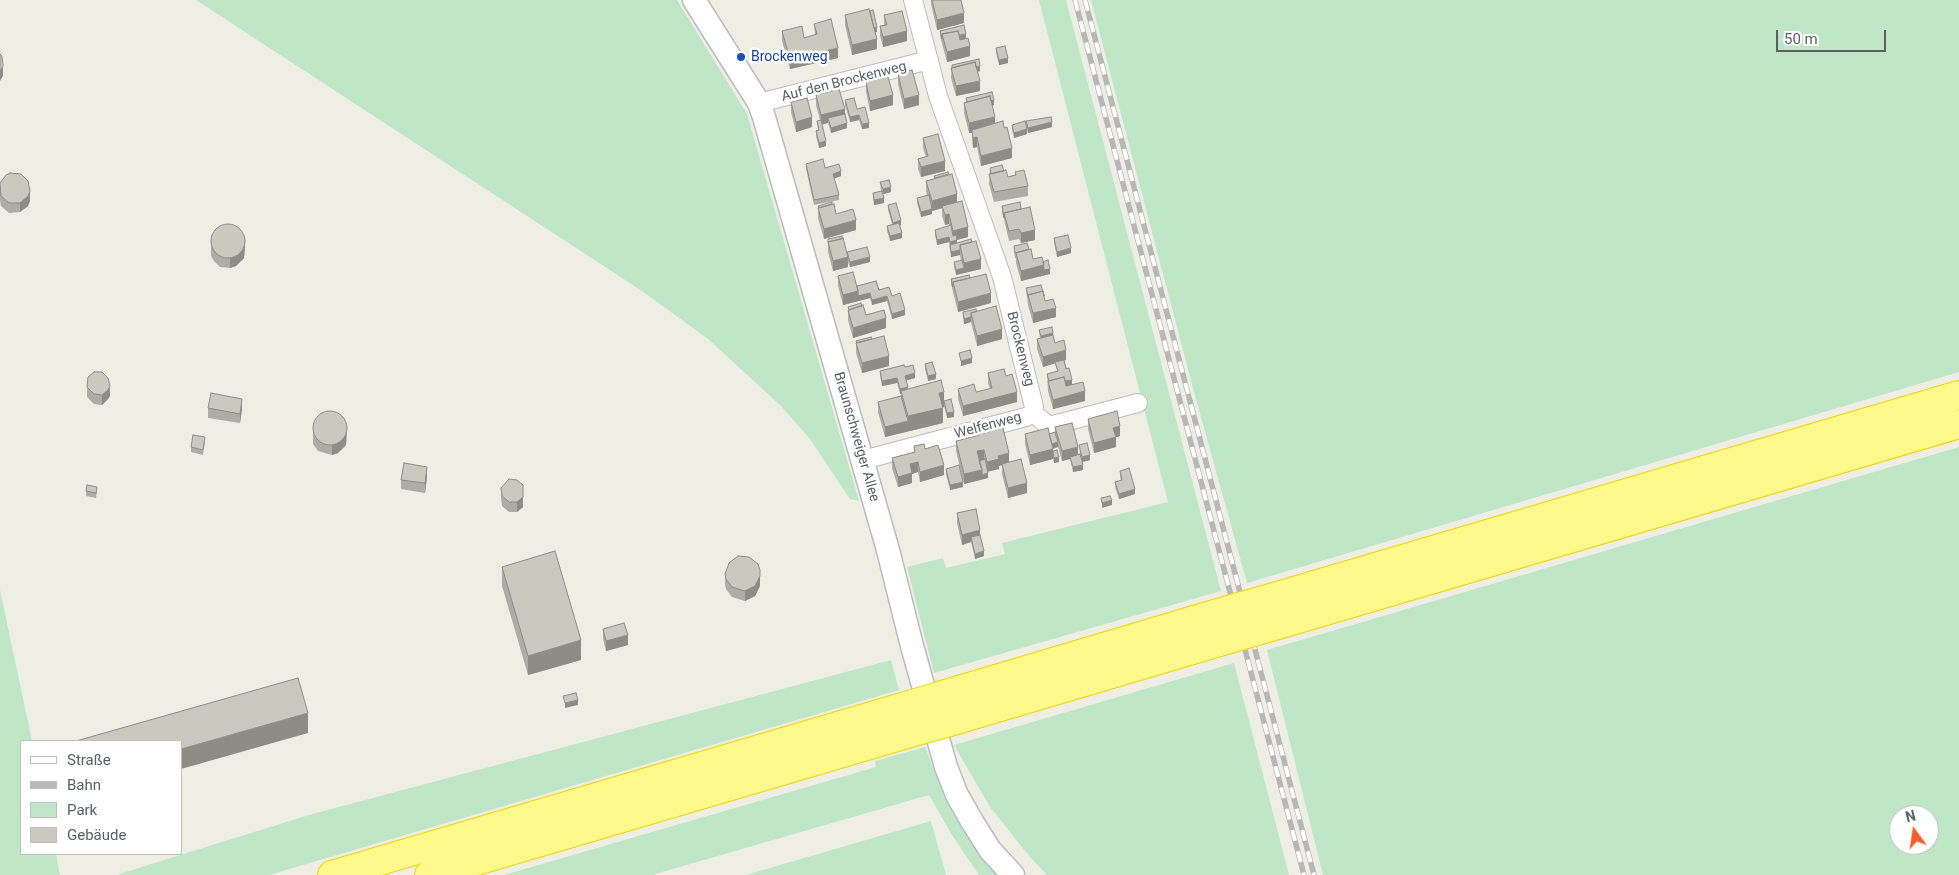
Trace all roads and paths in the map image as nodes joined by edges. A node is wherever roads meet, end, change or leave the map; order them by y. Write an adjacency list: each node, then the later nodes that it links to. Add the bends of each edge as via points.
1 (694, 0): 4 (street, Braunschweiger Allee)
2 (913, 0): 3 (street, Brockenweg)
3 (928, 60): 4 (street, Auf den Brockenweg); 7 (street, Brockenweg, via 1002,277 1034,407)
4 (759, 104): 9 (street, Braunschweiger Allee)
5 (1959, 395): 10 (highway, bridge)
6 (1138, 403): 7 (street, Welfenweg, via 1049,426)
7 (1032, 412): 9 (street, Welfenweg, via 1026,417)
8 (1959, 424): 11 (highway, bridge)
9 (863, 460): 12 (street, Braunschweiger Allee, via 946,767 973,823 990,850)
10 (332, 875)
11 (429, 875)
12 (1012, 875)

